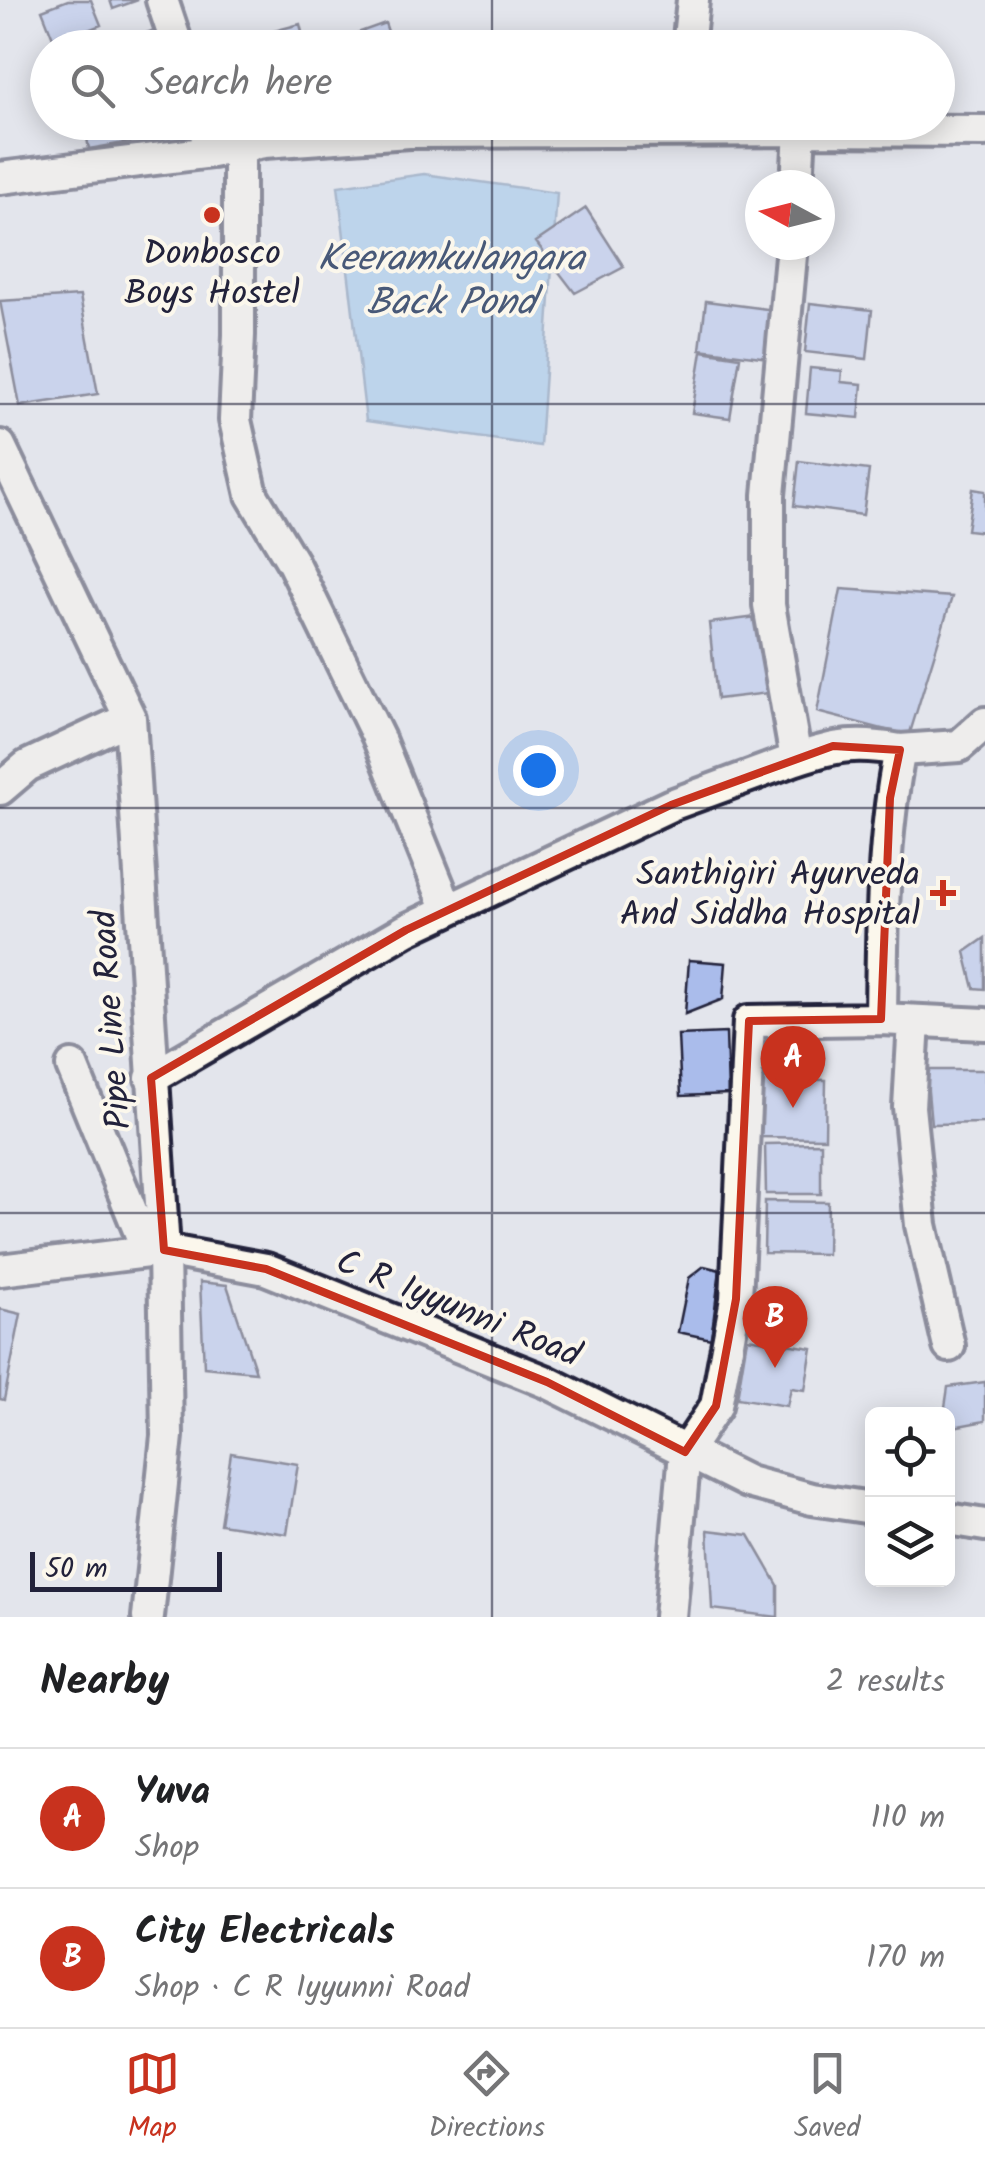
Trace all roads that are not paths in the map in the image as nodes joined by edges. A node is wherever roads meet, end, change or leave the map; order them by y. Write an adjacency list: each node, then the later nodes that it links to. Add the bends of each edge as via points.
1 (162, 0): 3 (street)
2 (694, 0): 4 (street)
3 (172, 30)
4 (690, 30)
5 (955, 130): 6 (street)
6 (985, 131)
7 (218, 140): 10 (street)
8 (323, 140): 10 (street)
9 (799, 140): 11 (street)
10 (226, 149): 12 (street); 20 (street, via 239,335 234,420 252,495 378,738)
11 (798, 170)
12 (0, 178)
13 (791, 260): 18 (street, via 769,495 769,605)
14 (0, 446): 15 (street, Pipe Line Road)
15 (130, 718): 19 (street, via 27,766); 25 (street, Pipe Line Road)
16 (985, 723): 17 (street, via 959,746)
17 (900, 750): 18 (street, via 863,743); 21 (street, via 890,798)
18 (796, 760): 20 (street, via 671,804)
19 (0, 790)
20 (448, 910): 25 (street)
21 (880, 1020): 22 (street); 29 (street, via 749,1021 736,1299 716,1406)
22 (914, 1022): 23 (street); 28 (street, via 910,1106 921,1225)
23 (985, 1024)
24 (72, 1066): 26 (street)
25 (151, 1078): 26 (street, Pipe Line Road)
26 (156, 1251): 27 (street, C R Iyyunni Road); 29 (street, C R Iyyunni Road, via 266,1269 546,1382); 33 (street, Pipe Line Road, via 168,1436)
27 (0, 1270)
28 (949, 1346)
29 (685, 1452): 30 (street, C R Iyyunni Road, via 748,1482); 34 (street)
30 (865, 1507)
31 (955, 1521): 32 (street)
32 (985, 1525)
33 (148, 1617)
34 (670, 1617)

